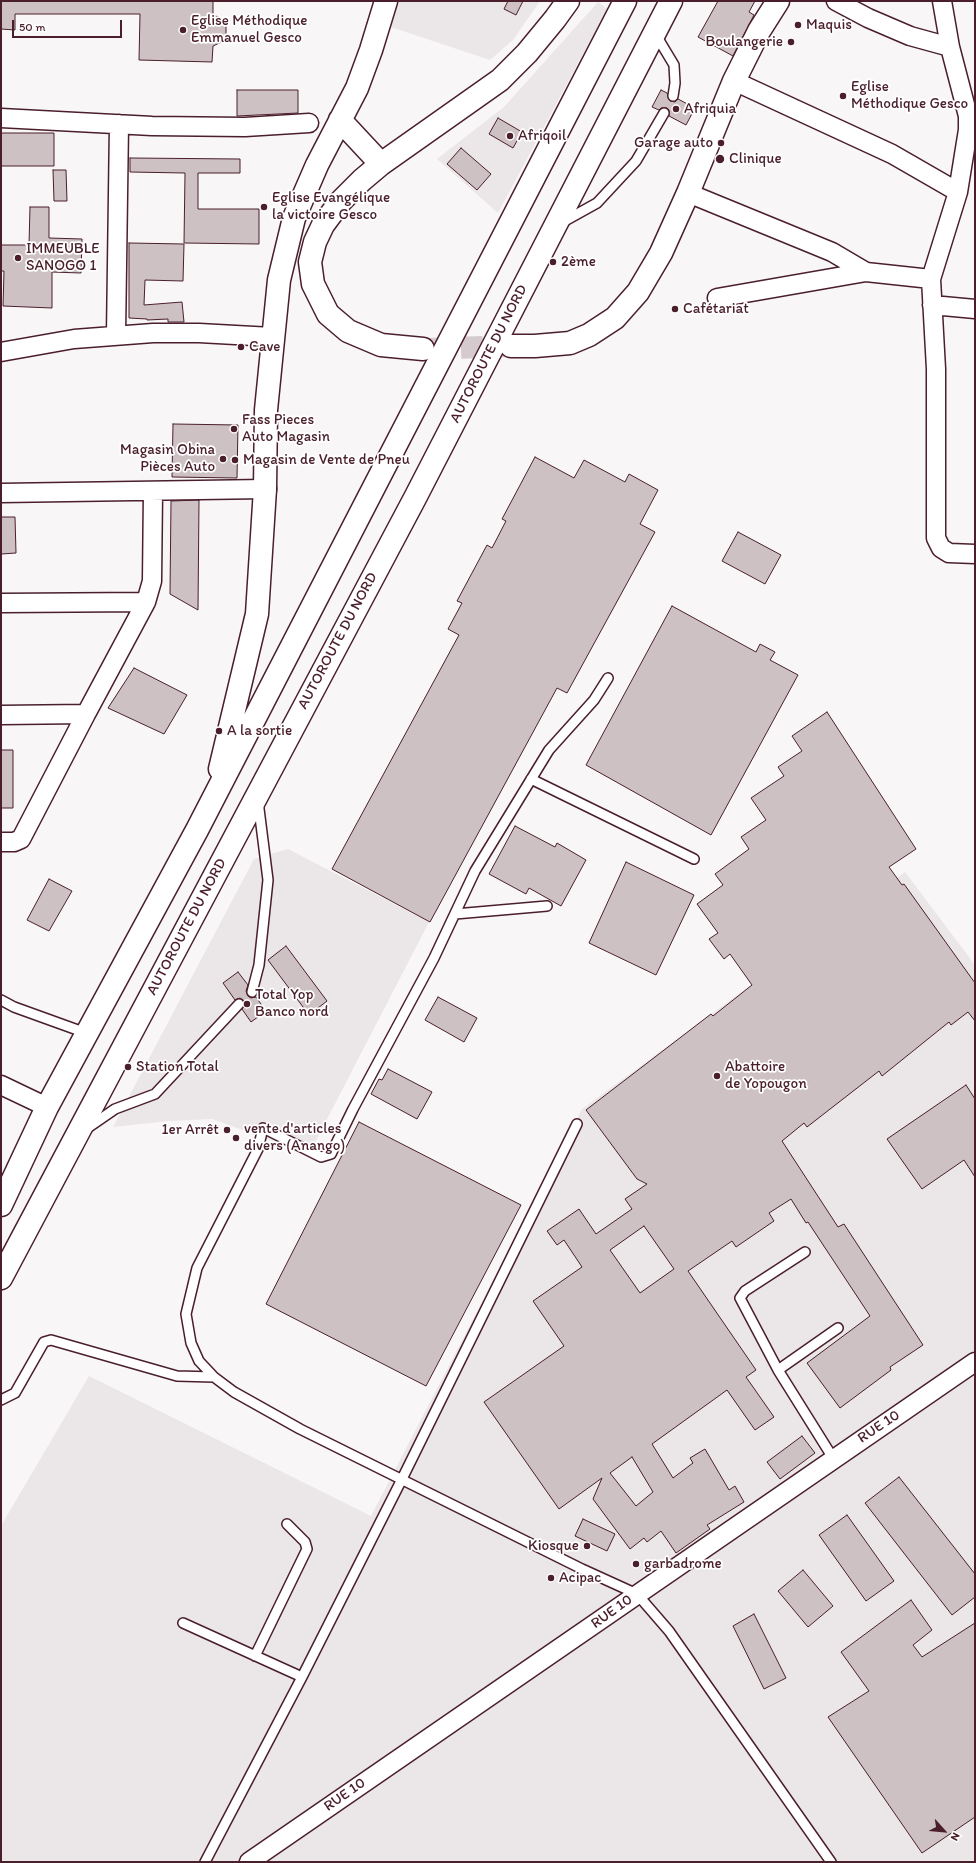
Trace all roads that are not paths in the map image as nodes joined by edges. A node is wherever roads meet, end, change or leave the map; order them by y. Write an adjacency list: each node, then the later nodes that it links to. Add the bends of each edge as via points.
1 (386, 1): 14 (main road, via 357,88)
2 (568, 1): 17 (main road, via 527,53 500,80)
3 (625, 1): 42 (main road)
4 (671, 1): 8 (main road, AUTOROUTE DU NORD)
5 (778, 1): 10 (main road, via 759,31)
6 (836, 1): 9 (street, via 910,36)
7 (942, 1): 9 (street)
8 (655, 33): 11 (lane, via 674,65 675,83); 20 (main road, AUTOROUTE DU NORD)
9 (950, 47): 18 (street, via 968,116)
10 (734, 81): 18 (street, via 892,154); 19 (main road)
11 (672, 96)
12 (664, 113): 20 (lane, via 636,161 597,203 574,218)
13 (1, 118): 16 (street)
14 (340, 120): 17 (main road); 27 (main road, via 294,218 279,280)
15 (309, 122): 16 (street, via 245,127)
16 (119, 124): 26 (street)
17 (381, 164): 29 (main road, via 340,202 323,225 310,262 313,284 328,314 348,331 381,345)
18 (958, 192): 22 (street)
19 (688, 193): 21 (street, via 832,252); 28 (main road, via 661,253 638,292 615,318 589,335 570,343)
20 (554, 226): 41 (main road, AUTOROUTE DU NORD, via 415,498)
21 (866, 272): 22 (street); 23 (street)
22 (931, 279): 24 (street)
23 (717, 298)
24 (932, 305): 25 (street); 34 (street, via 936,369 936,538 941,548 949,553)
25 (975, 309)
26 (116, 335): 27 (street, via 199,333); 30 (street)
27 (272, 337): 31 (main road, via 266,410)
28 (511, 346)
29 (423, 349)
30 (1, 352)
31 (265, 489): 32 (street); 42 (main road, via 257,614 216,783)
32 (153, 491): 33 (street); 35 (street, via 152,574)
33 (1, 493)
34 (975, 554)
35 (146, 602): 36 (street); 38 (street)
36 (1, 603)
37 (608, 678): 40 (lane, via 594,700 549,750)
38 (86, 714): 39 (street); 43 (street, via 21,839)
39 (1, 715)
40 (531, 779): 44 (lane); 46 (lane, via 475,871)
41 (257, 793): 47 (lane, via 268,880 259,965); 54 (main road, AUTOROUTE DU NORD)
42 (197, 830): 50 (main road)
43 (1, 842)
44 (694, 859)
45 (547, 906): 46 (lane)
46 (455, 914): 61 (lane, via 332,1154 321,1157 263,1128 258,1149 197,1268 186,1314 191,1343 199,1361)
47 (252, 992)
48 (1, 1000): 50 (lane)
49 (239, 1004): 54 (lane, via 155,1094 115,1109)
50 (86, 1033): 52 (main road)
51 (1, 1085): 52 (street)
52 (47, 1107): 55 (main road)
53 (577, 1124): 64 (lane)
54 (77, 1136): 57 (main road, AUTOROUTE DU NORD)
55 (1, 1205)
56 (804, 1252): 60 (lane, via 745,1291 740,1298)
57 (1, 1278)
58 (838, 1328): 60 (lane)
59 (975, 1362): 63 (street, RUE 10)
60 (778, 1370): 63 (lane)
61 (214, 1377): 62 (lane, via 176,1376 51,1340 44,1342 15,1393); 64 (lane, via 234,1392 300,1429)
62 (1, 1400)
63 (833, 1458): 66 (street, RUE 10)
64 (402, 1479): 66 (lane); 69 (lane)
65 (287, 1524): 68 (lane, via 305,1542 307,1549)
66 (637, 1594): 71 (street, RUE 10); 72 (lane, via 668,1631)
67 (183, 1623): 68 (lane)
68 (255, 1656): 69 (lane)
69 (302, 1677): 70 (lane)
70 (205, 1862)
71 (249, 1862)
72 (831, 1862)

